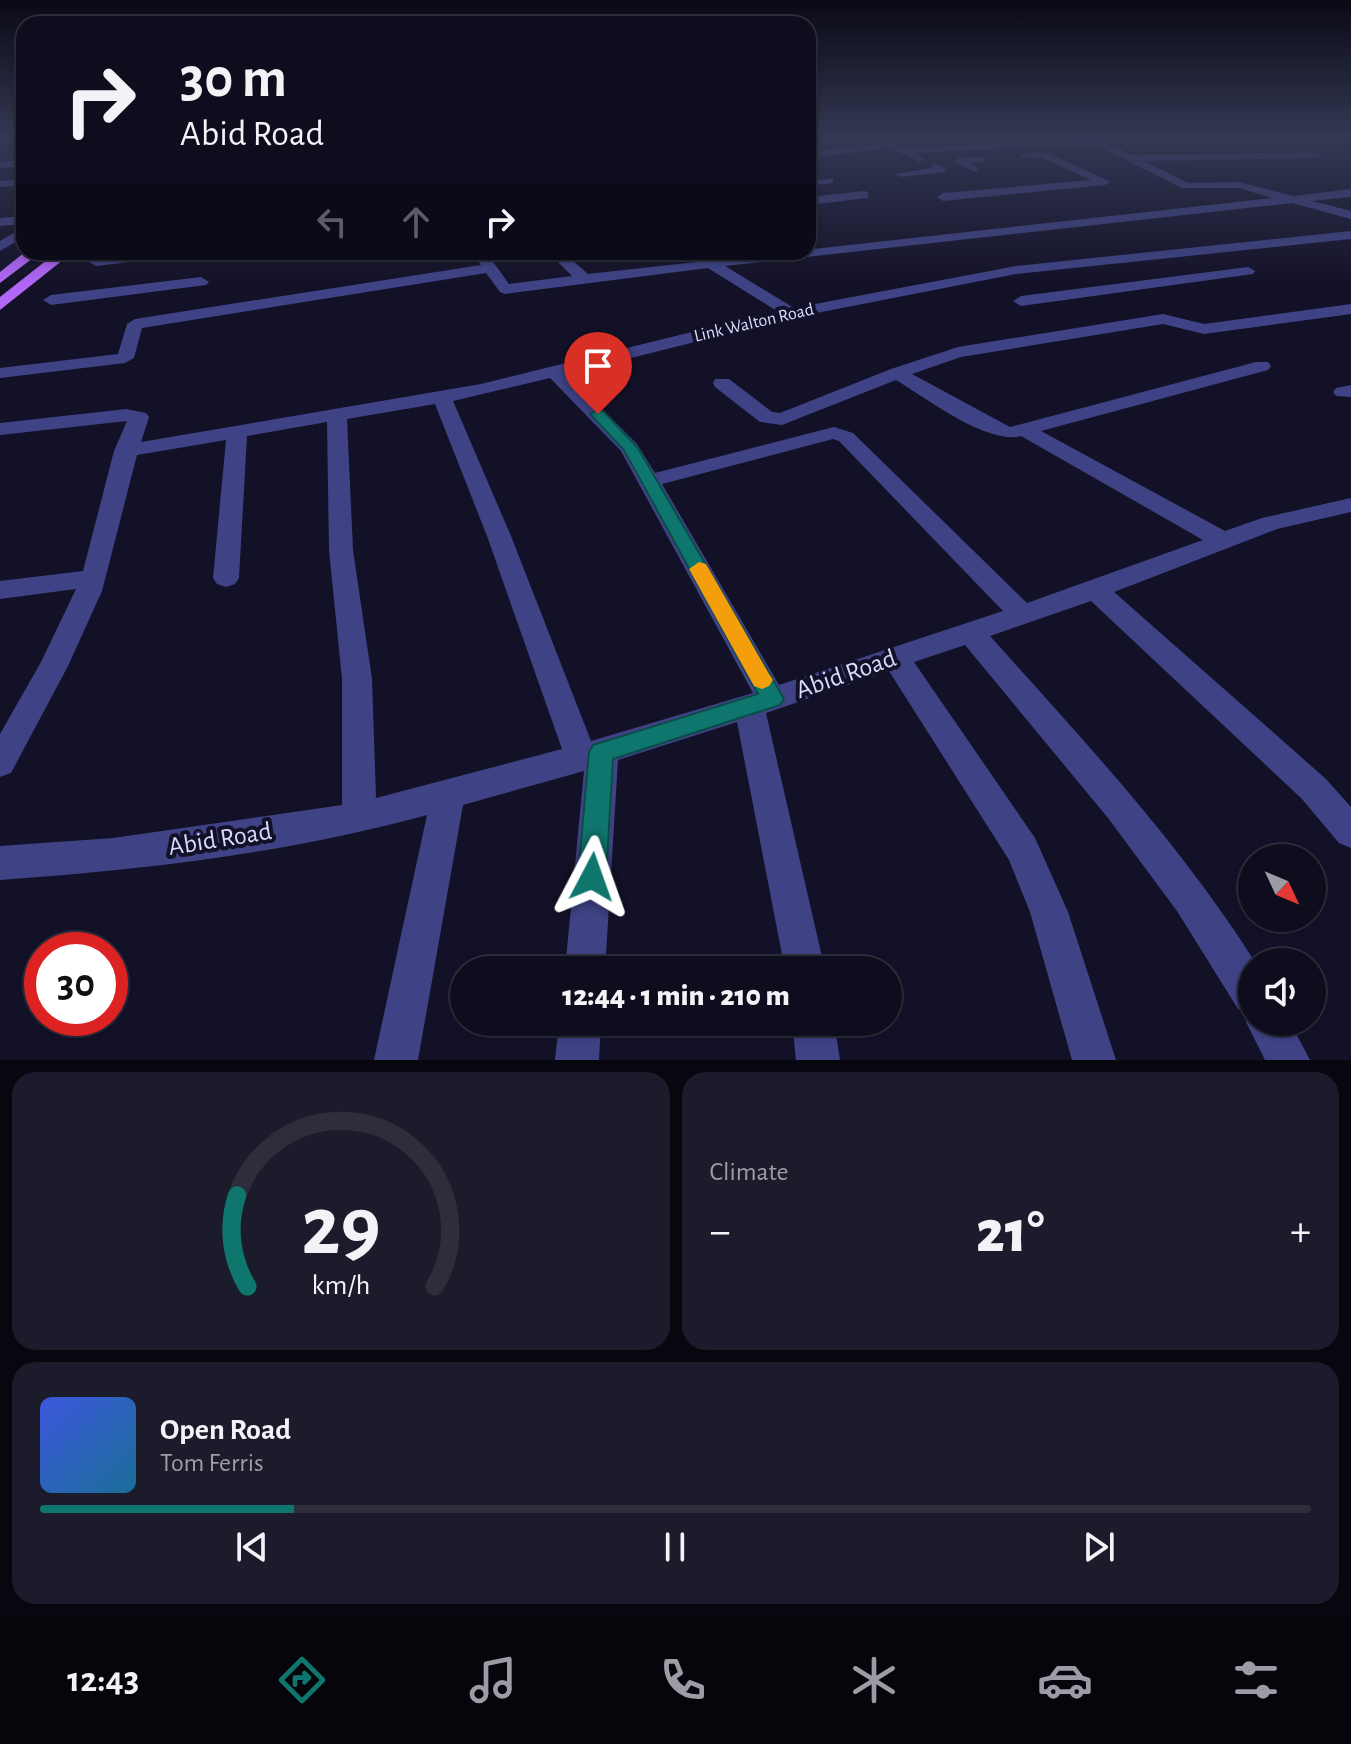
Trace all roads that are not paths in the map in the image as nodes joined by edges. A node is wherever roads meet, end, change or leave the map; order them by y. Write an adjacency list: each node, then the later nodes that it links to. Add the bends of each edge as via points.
1 (972, 186): 5 (street)
2 (1058, 186): 5 (street)
3 (1064, 186): 9 (street)
4 (1242, 186): 10 (street)
5 (985, 193): 8 (street)
6 (1351, 193): 10 (street)
7 (864, 195): 11 (street)
8 (943, 197)
9 (1089, 198)
10 (1289, 199): 13 (street); 14 (street)
11 (816, 200)
12 (1102, 204): 14 (street)
13 (1349, 214)
14 (1127, 215): 16 (street)
15 (1351, 235): 26 (street, Link Walton Road)
16 (816, 251)
17 (24, 260): 28 (main road)
18 (56, 260): 34 (main road)
19 (113, 260): 23 (street)
20 (484, 260): 25 (street)
21 (564, 260): 29 (street)
22 (719, 260): 24 (street)
23 (96, 262)
24 (710, 263): 29 (street, via 650,265); 36 (street)
25 (490, 268): 29 (street, via 505,289); 39 (street, via 135,324 125,358)
26 (1016, 270): 31 (street); 36 (street, Link Walton Road)
27 (1248, 271): 31 (street)
28 (0, 279)
29 (584, 279)
30 (201, 282): 32 (street)
31 (1059, 296): 33 (street)
32 (51, 300)
33 (1021, 301)
34 (0, 305)
35 (1351, 309): 40 (street, via 1204,329 1163,319 958,352)
36 (791, 313): 38 (street, Link Walton Road)
37 (1262, 366): 46 (street)
38 (553, 371): 42 (street, Link Walton Road); 50 (street, via 630,448)
39 (0, 373)
40 (897, 373): 44 (street, via 782,419); 46 (street, via 996,430)
41 (722, 383): 44 (street)
42 (442, 397): 43 (street, Link Walton Road); 61 (street)
43 (337, 415): 47 (street, Link Walton Road); 64 (street, via 341,550 357,679)
44 (767, 418): 48 (street)
45 (0, 429): 49 (street, via 134,415 139,417)
46 (1023, 429): 52 (street)
47 (237, 432): 49 (street, Link Walton Road); 54 (street)
48 (796, 443): 50 (street); 57 (street, via 834,433 846,437)
49 (125, 451): 53 (street)
50 (649, 481): 60 (street)
51 (1351, 505): 52 (street, Abid Road, via 1270,523)
52 (1224, 541): 56 (street, Abid Road)
53 (93, 578): 55 (street); 62 (street, via 70,637)
54 (226, 578)
55 (0, 590)
56 (1095, 590): 57 (street, Abid Road); 65 (street, via 1314,789)
57 (1023, 615): 58 (street, Abid Road)
58 (970, 632): 59 (street, Abid Road); 69 (street, via 1156,851)
59 (895, 657): 60 (street, Abid Road); 76 (street, via 1022,850 1049,912)
60 (761, 703): 61 (street, Abid Road); 68 (street)
61 (592, 755): 63 (street, Abid Road); 67 (street)
62 (0, 763)
63 (448, 794): 64 (street, Abid Road); 73 (street)
64 (359, 818): 66 (street, Abid Road, via 113,855)
65 (1351, 832)
66 (0, 863)
67 (585, 956)
68 (803, 956)
69 (1238, 970)
70 (579, 1036): 74 (street)
71 (815, 1036): 75 (street)
72 (1275, 1036): 77 (street)
73 (396, 1060)
74 (577, 1060)
75 (818, 1060)
76 (1094, 1060)
77 (1288, 1060)

